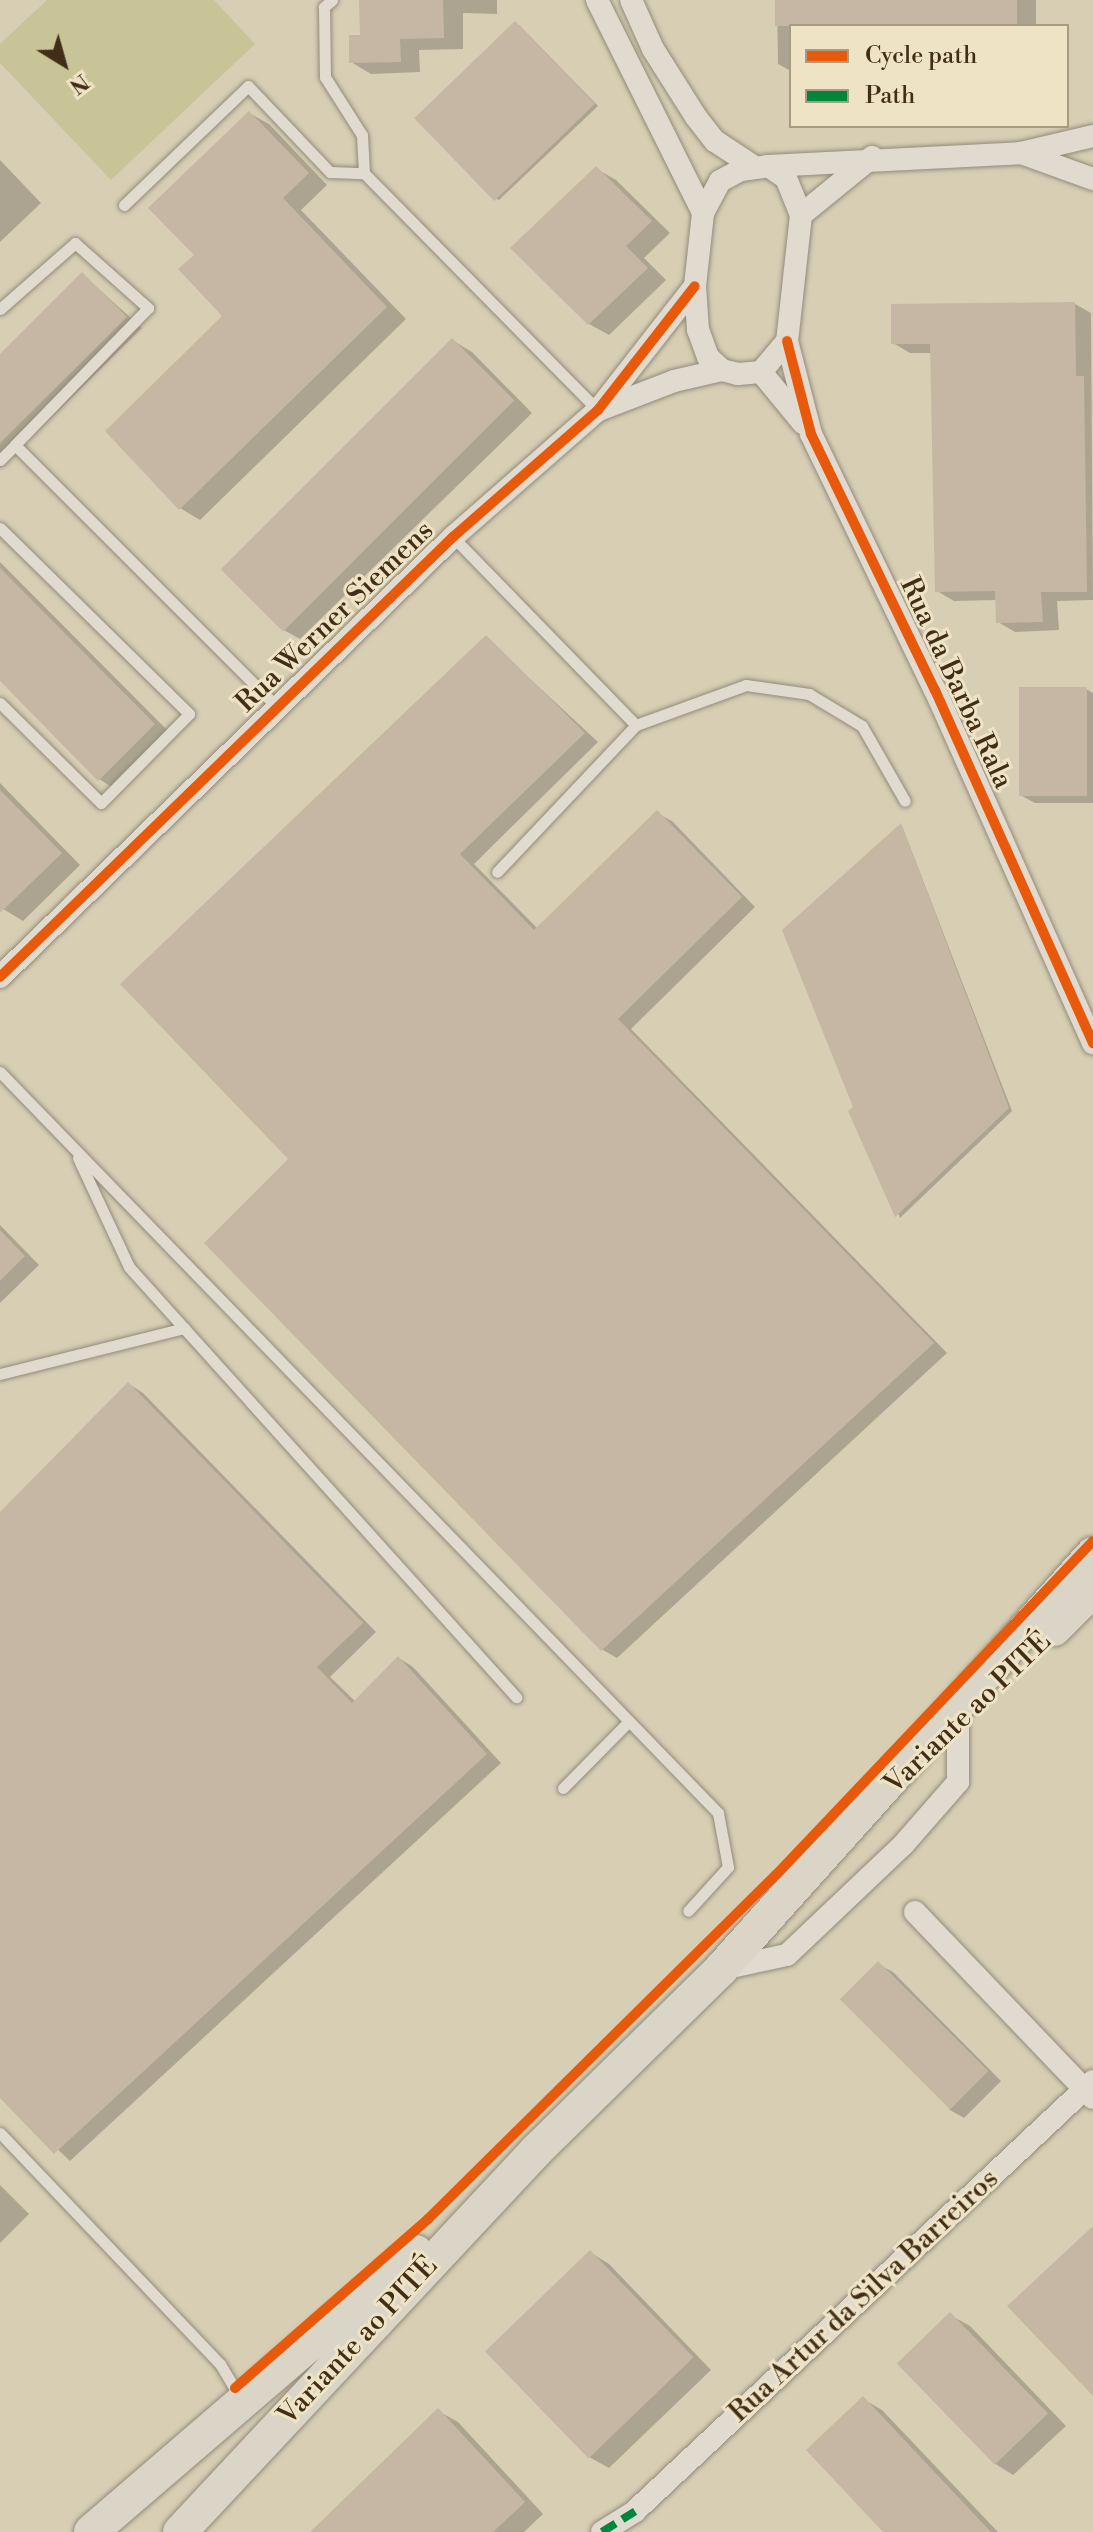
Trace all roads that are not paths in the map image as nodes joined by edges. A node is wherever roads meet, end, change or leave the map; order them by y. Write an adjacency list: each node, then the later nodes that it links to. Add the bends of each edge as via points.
1 (332, 0): 8 (lane, via 324,7 325,77 362,135)
2 (597, 0): 11 (street)
3 (631, 0): 7 (street, via 653,49 696,117 715,141)
4 (1093, 136): 5 (street)
5 (1021, 153): 6 (street); 9 (street)
6 (872, 157): 7 (street); 12 (street)
7 (762, 167): 11 (street, via 720,181); 12 (street, via 786,178)
8 (364, 173): 10 (lane, via 330,172 248,86); 18 (lane)
9 (1093, 179)
10 (124, 205)
11 (703, 213): 13 (street)
12 (801, 215): 15 (street)
13 (695, 286): 16 (street, via 698,330 708,357); 18 (street, Rua Werner Siemens)
14 (0, 309): 20 (lane, via 75,243 148,308)
15 (787, 341): 17 (street); 19 (street, Rua da Barba Rala)
16 (722, 370): 17 (street, Rua Werner Siemens); 18 (street, Rua Werner Siemens, via 674,381)
17 (761, 372): 19 (street, Rua da Barba Rala)
18 (598, 410): 23 (street, Rua Werner Siemens)
19 (811, 434): 30 (street, Rua da Barba Rala, via 935,690)
20 (15, 445): 21 (lane); 25 (lane)
21 (0, 460)
22 (0, 528): 24 (lane, via 189,714 101,803)
23 (453, 537): 25 (street, Rua Werner Siemens); 26 (lane)
24 (0, 703)
25 (276, 706): 29 (street, Rua Werner Siemens)
26 (636, 725): 27 (lane, via 746,685 809,694 862,726); 28 (lane)
27 (905, 801)
28 (497, 872)
29 (0, 977)
30 (1093, 1043)
31 (0, 1072): 32 (lane)
32 (73, 1147): 33 (lane, via 129,1267); 38 (lane)
33 (184, 1328): 34 (lane); 37 (lane)
34 (0, 1374)
35 (1093, 1554): 41 (main road, Variante ao PITÉ)
36 (1093, 1590): 39 (main road, Variante ao PITÉ)
37 (516, 1697)
38 (629, 1721): 40 (lane); 42 (lane, via 718,1813 728,1867)
39 (958, 1723): 41 (main road, Variante ao PITÉ); 44 (street, via 958,1782 903,1845 787,1955)
40 (563, 1788)
41 (842, 1836): 44 (main road, Variante ao PITÉ)
42 (688, 1911)
43 (915, 1912): 45 (street)
44 (721, 1969): 47 (main road, Variante ao PITÉ)
45 (1090, 2089): 52 (street, Rua Artur da Silva Barreiros, via 635,2511)
46 (0, 2133): 48 (lane, via 220,2364)
47 (536, 2151): 48 (main road, Variante ao PITÉ); 49 (main road, Variante ao PITÉ)
48 (241, 2399): 49 (main road, via 245,2433); 50 (main road, Variante ao PITÉ)
49 (237, 2470): 51 (main road, Variante ao PITÉ)
50 (91, 2532)
51 (180, 2532)
52 (602, 2532)

